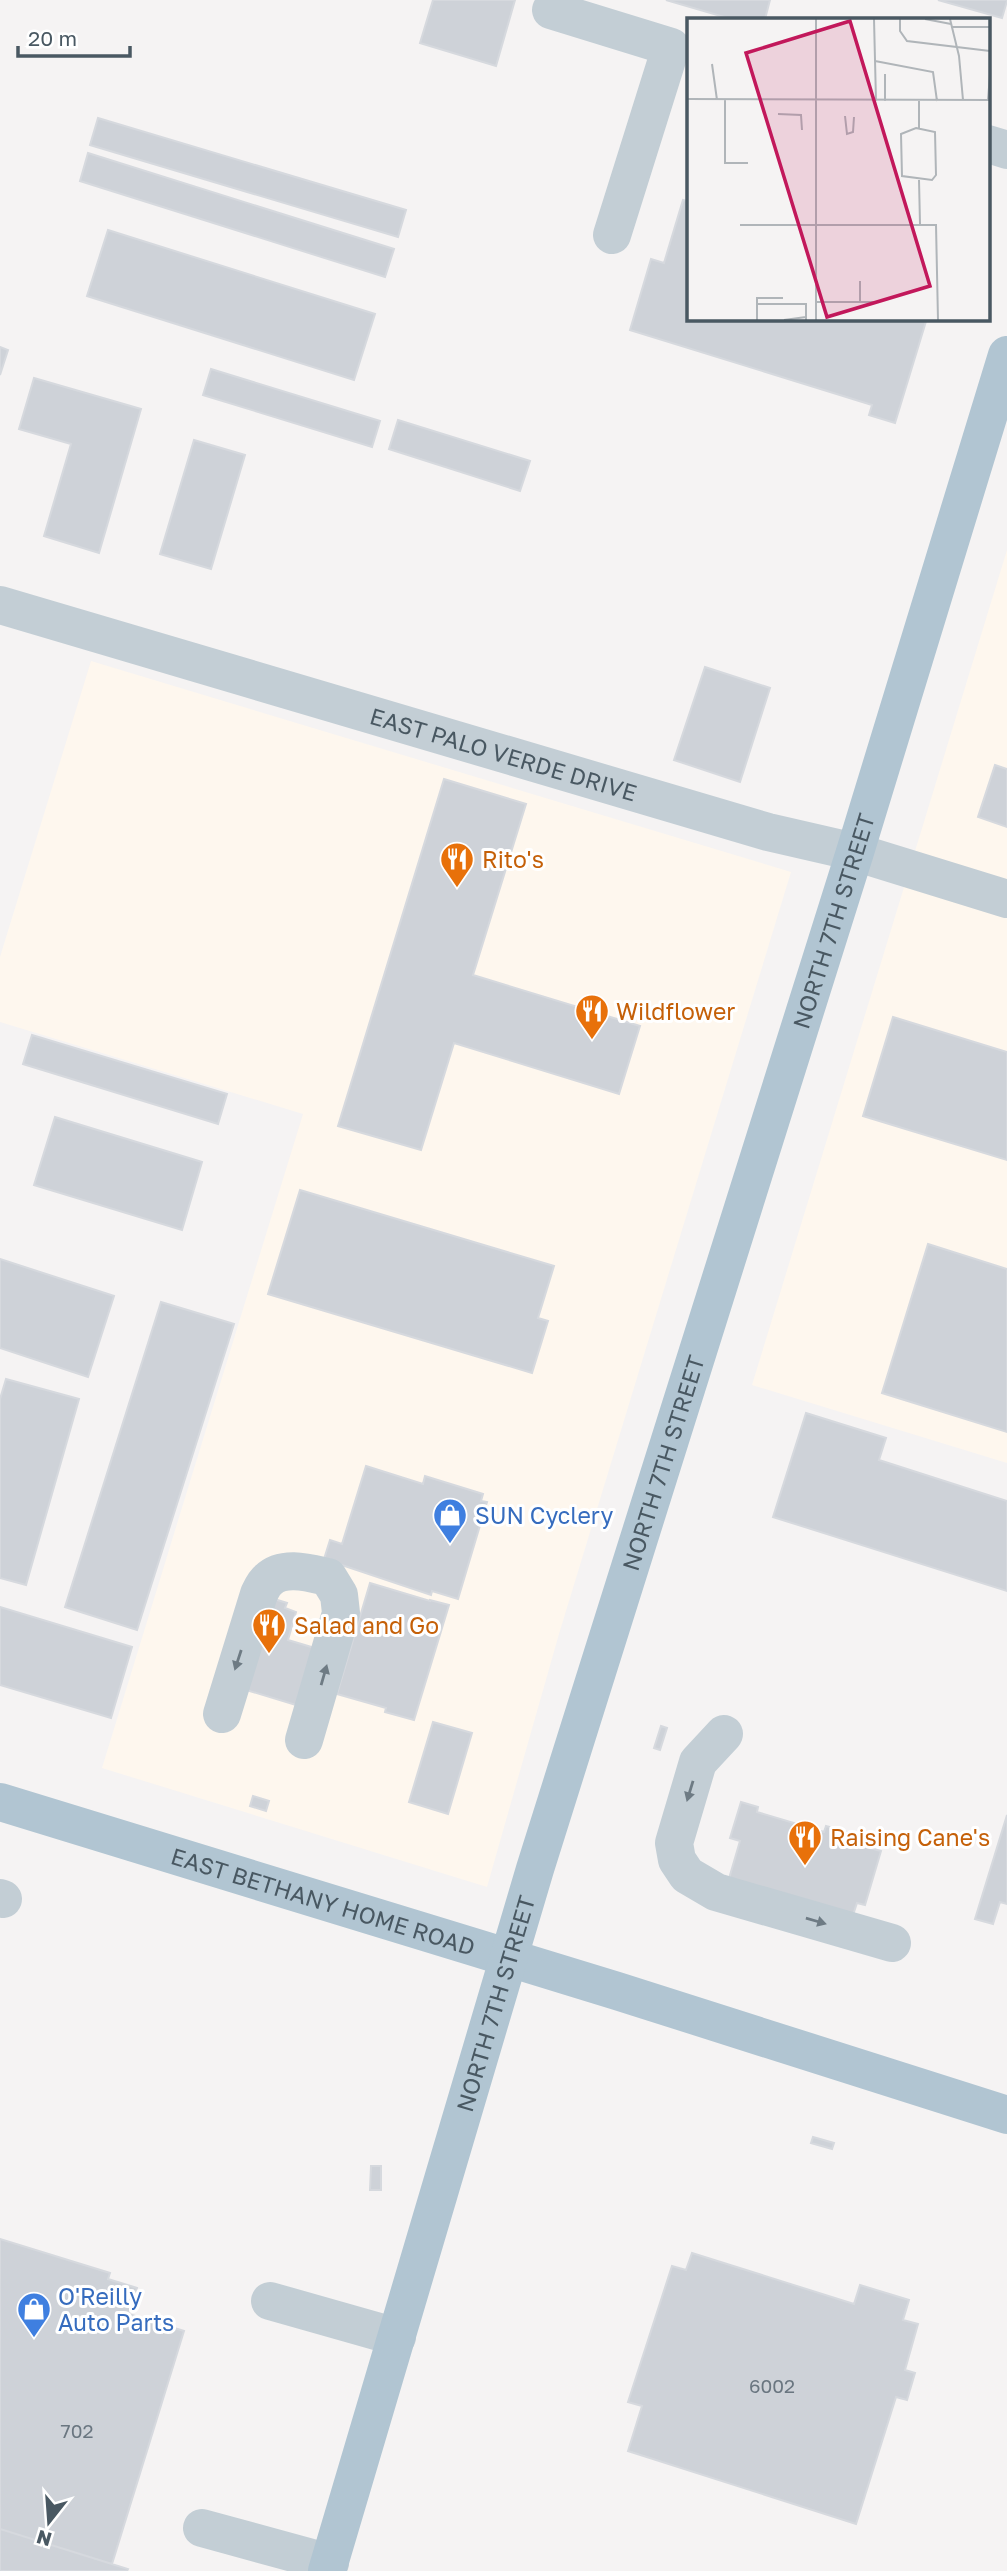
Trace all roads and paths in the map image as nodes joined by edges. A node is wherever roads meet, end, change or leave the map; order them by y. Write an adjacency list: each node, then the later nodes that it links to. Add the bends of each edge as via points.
1 (551, 10): 2 (street)
2 (680, 50): 5 (street)
3 (990, 145): 4 (street)
4 (1007, 150)
5 (612, 235)
6 (1007, 355): 8 (main road, NORTH 7TH STREET)
7 (0, 605): 8 (street, EAST PALO VERDE DRIVE, via 768,832)
8 (855, 852): 9 (street, EAST PALO VERDE DRIVE); 15 (main road, NORTH 7TH STREET)
9 (1007, 899)
10 (222, 1714): 12 (street, one-way to 10, via 341,1613 339,1595 328,1577 287,1571 268,1579 259,1594)
11 (724, 1734): 14 (street, one-way to 14, via 698,1762 674,1843 677,1860 687,1875 716,1892)
12 (304, 1740)
13 (0, 1801): 15 (main road, EAST BETHANY HOME ROAD)
14 (892, 1943)
15 (509, 1959): 16 (main road, EAST BETHANY HOME ROAD); 18 (main road, NORTH 7TH STREET)
16 (1007, 2115)
17 (270, 2301): 18 (street)
18 (397, 2337): 20 (main road, NORTH 7TH STREET)
19 (202, 2528): 20 (street)
20 (328, 2567)

